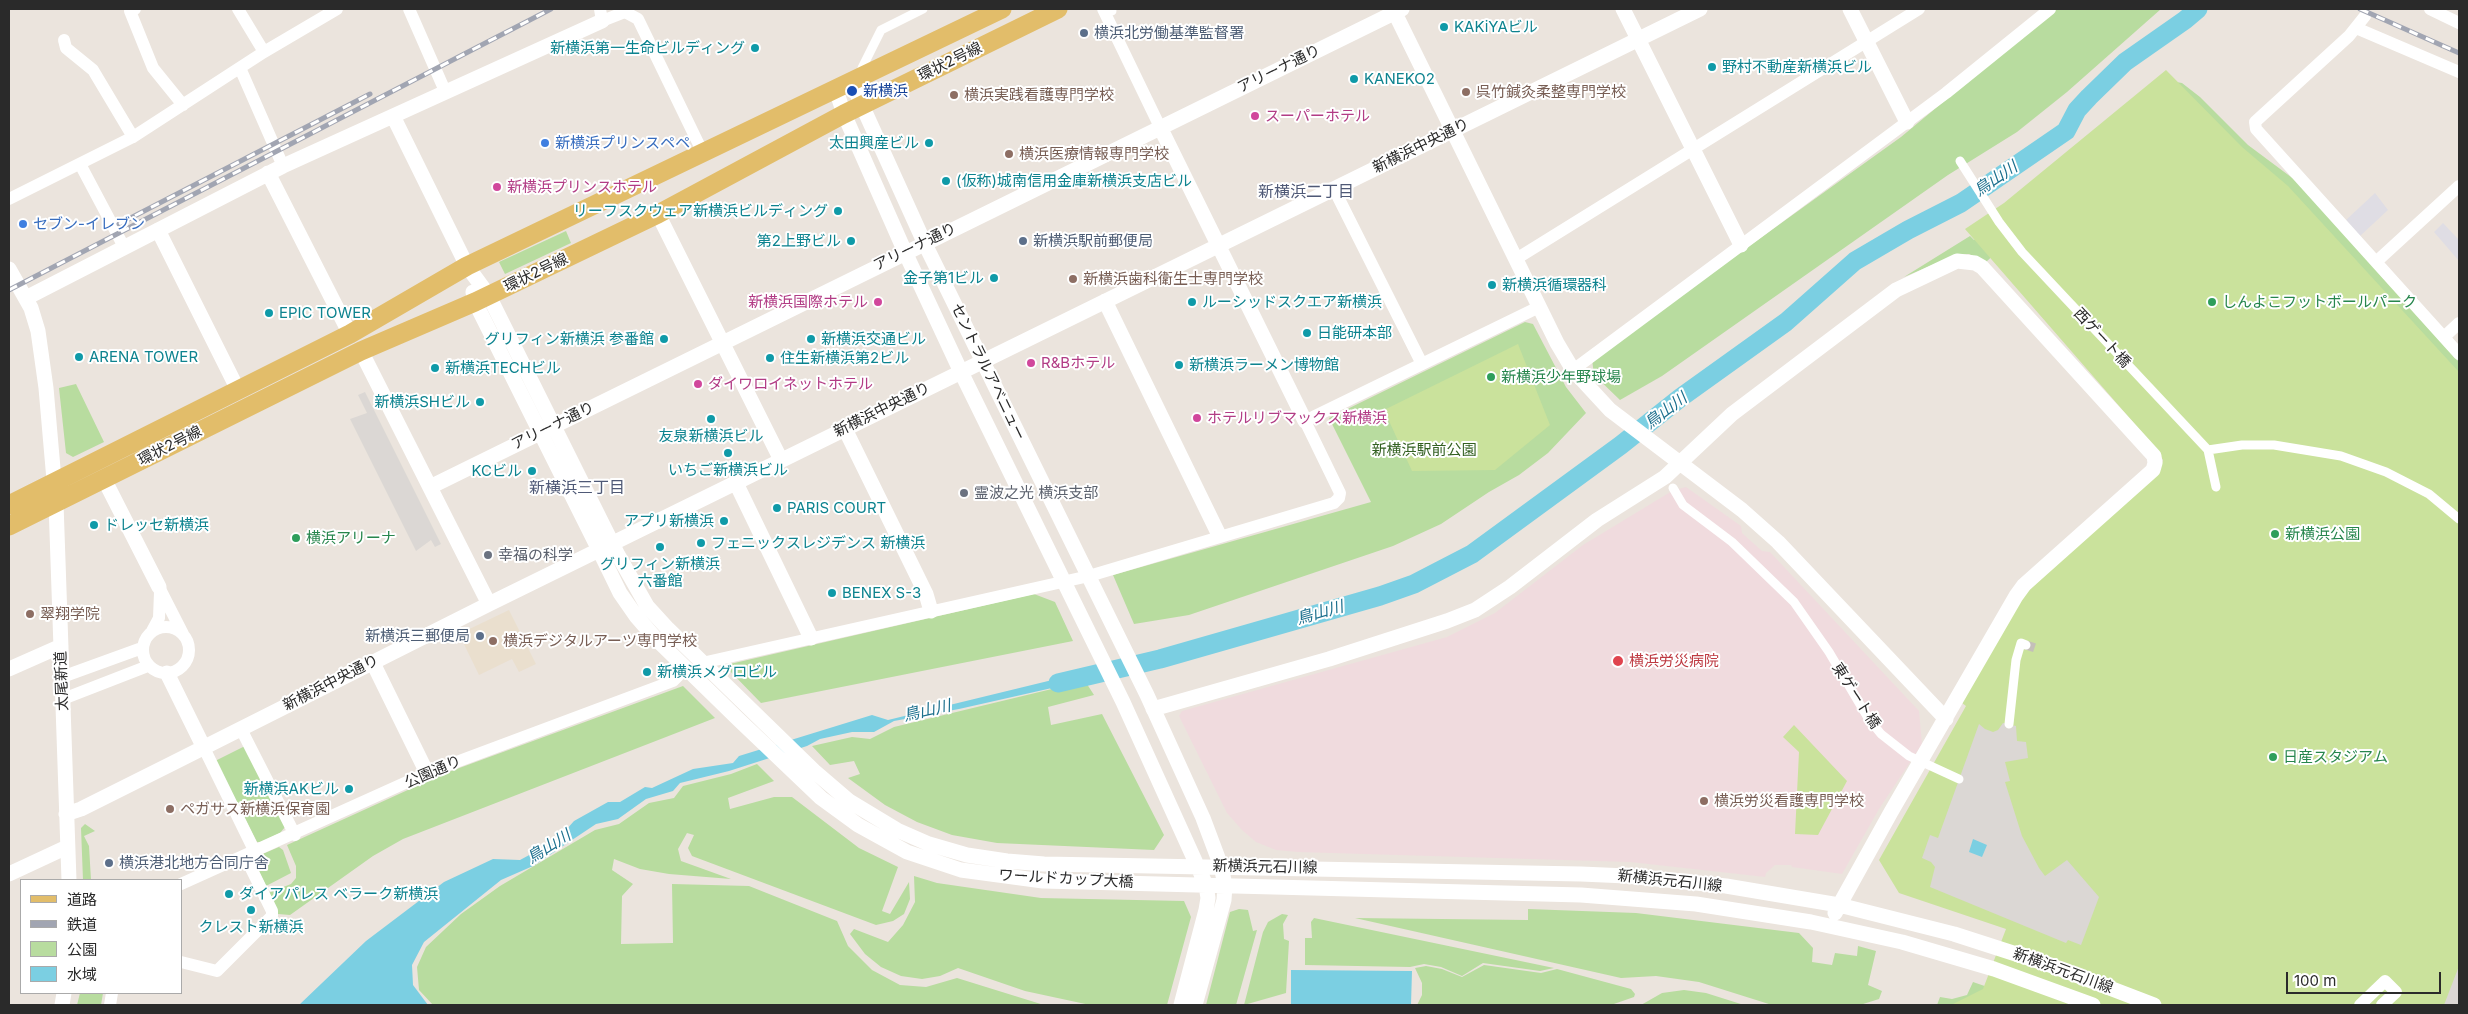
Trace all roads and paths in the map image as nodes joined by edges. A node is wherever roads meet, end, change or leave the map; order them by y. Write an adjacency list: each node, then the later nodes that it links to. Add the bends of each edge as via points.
1 (135, 9): 29 (street, via 130,11 154,68)
2 (238, 9): 24 (street)
3 (337, 9): 16 (street)
4 (408, 9): 28 (street)
5 (923, 9): 27 (street, via 881,30)
6 (1002, 9): 27 (main road, 環状2号線)
7 (1058, 9): 30 (main road, 環状2号線)
8 (1109, 9): 34 (street)
9 (1624, 9): 21 (street)
10 (1700, 9): 21 (street, 新横浜中央通り)
11 (1850, 9): 23 (street)
12 (1919, 9): 23 (street)
13 (2050, 9): 33 (street)
14 (2430, 9): 19 (street)
15 (1396, 10): 34 (street, アリーナ通り); 35 (street)
16 (316, 13): 24 (street)
17 (601, 15): 28 (street); 38 (street, via 626,12 638,19)
18 (2366, 16): 20 (street)
19 (2459, 23)
20 (2356, 28): 26 (street); 54 (street, via 2255,122 2256,129)
21 (1639, 39): 35 (street, 新横浜中央通り); 37 (street)
22 (64, 40): 36 (street, via 66,48 93,70)
23 (1866, 41): 33 (street); 37 (street)
24 (264, 52): 25 (street)
25 (240, 68): 29 (street); 41 (street)
26 (2459, 72)
27 (850, 80): 30 (street, セントラルアベニュー); 31 (street, セントラルアベニュー); 38 (main road, 環状2号線)
28 (445, 91): 32 (street)
29 (183, 105): 36 (street)
30 (862, 105): 31 (main road, 環状2号線); 48 (street, セントラルアベニュー)
31 (844, 114): 46 (main road, 環状2号線); 52 (street, セントラルアベニュー)
32 (392, 116): 41 (street); 55 (street)
33 (1907, 122): 49 (street)
34 (1160, 127): 48 (street, アリーナ通り); 50 (street)
35 (1453, 130): 44 (street, 新横浜中央通り); 53 (street)
36 (133, 138): 39 (street)
37 (1693, 149): 49 (street); 53 (street)
38 (703, 153): 55 (main road, 環状2号線)
39 (80, 164): 45 (street); 51 (street)
40 (1963, 165): 75 (street, 西ゲート橋, via 2022,252)
41 (282, 166): 42 (street)
42 (268, 173): 47 (street); 62 (street)
43 (2459, 186): 54 (street)
44 (1334, 189): 50 (street, 新横浜中央通り); 68 (street)
45 (9, 199)
46 (658, 214): 58 (main road, 環状2号線); 64 (street)
47 (158, 230): 51 (street); 71 (street)
48 (924, 242): 52 (street, アリーナ通り); 67 (street, セントラルアベニュー)
49 (1741, 245): 69 (street)
50 (1218, 246): 59 (street, 新横浜中央通り); 72 (street)
51 (124, 248): 57 (street)
52 (905, 252): 64 (street, アリーナ通り); 70 (street, セントラルアベニュー)
53 (1516, 259): 60 (street)
54 (2376, 262): 63 (street)
55 (467, 266): 58 (street); 62 (main road, 環状2号線)
56 (9, 269): 57 (street, 太尾新道)
57 (26, 298): 79 (street, 太尾新道, via 42,354)
58 (482, 299): 65 (main road, 環状2号線); 73 (street)
59 (1104, 301): 67 (street, 新横浜中央通り); 88 (street)
60 (1539, 307): 68 (street); 69 (street)
61 (2459, 323): 63 (street)
62 (350, 334): 71 (main road, 環状2号線)
63 (2444, 337): 66 (street)
64 (722, 342): 73 (street, アリーナ通り); 76 (street)
65 (362, 351): 78 (main road, 環状2号線); 81 (street)
66 (2459, 354)
67 (983, 361): 70 (street, 新横浜中央通り); 90 (street, セントラルアベニュー)
68 (1422, 364): 72 (street)
69 (1573, 370): 77 (street, via 1610,410)
70 (961, 372): 74 (street, 新横浜中央通り); 91 (street, セントラルアベニュー)
71 (238, 390): 79 (main road, 環状2号線)
72 (1305, 421): 88 (street, via 1340,493 1339,498)
73 (547, 429): 81 (street, アリーナ通り); 89 (street)
74 (845, 429): 76 (street, 新横浜中央通り); 94 (street, via 926,594)
75 (2208, 450): 82 (street); 86 (street, via 2274,445 2341,456 2429,494)
76 (781, 460): 80 (street, 新横浜中央通り)
77 (1680, 463): 109 (street, via 1665,477 1597,520 1510,588 1475,610 1347,653); 110 (street, via 1778,542); 110 (street, via 1732,414 1896,290 1957,261 1982,267 2154,456 2155,463 2152,470 2024,586)
78 (104, 479): 84 (main road, 環状2号線); 92 (street)
79 (55, 482): 84 (street, 太尾新道); 85 (main road, 環状2号線)
80 (736, 483): 89 (street, 新横浜中央通り); 97 (street)
81 (430, 487): 93 (street)
82 (2216, 487)
83 (1673, 488): 115 (street, 東ゲート橋, via 1682,505 1732,542 1777,585 1814,630 1856,700 1881,734 1909,756)
84 (56, 503): 87 (main road, 環状2号線); 99 (street, 太尾新道)
85 (9, 505)
86 (2459, 519)
87 (9, 526)
88 (1220, 535): 90 (street)
89 (605, 547): 93 (street, 新横浜中央通り); 102 (street, ワールドカップ大橋, via 647,606); 104 (street, ワールドカップ大橋, via 620,593 636,616)
90 (1088, 576): 91 (street); 109 (street, セントラルアベニュー)
91 (1064, 581): 94 (street); 121 (street, セントラルアベニュー)
92 (159, 587): 95 (street, via 160,612); 96 (street)
93 (489, 604): 101 (street, 新横浜中央通り)
94 (931, 611): 97 (street)
95 (152, 631): 96 (street, via 172,628); 100 (street)
96 (184, 636): 106 (street, via 189,648 186,662 175,672)
97 (811, 638): 102 (street)
98 (2026, 645): 111 (street, via 2021,643 2016,660)
99 (61, 646): 105 (street); 107 (street, 太尾新道)
100 (142, 648): 103 (street); 107 (street)
101 (373, 662): 112 (street, 新横浜中央通り); 114 (street)
102 (702, 663): 120 (street, ワールドカップ大橋, via 849,801 889,826 929,844 1007,861)
103 (148, 666): 106 (street); 108 (street)
104 (686, 668): 114 (street, 公園通り, via 673,681); 126 (street, ワールドカップ大橋, via 802,781 841,814 890,844 925,859 982,874 1024,879)
105 (9, 669)
106 (167, 674): 113 (street)
107 (62, 677): 108 (street, 太尾新道)
108 (63, 699): 116 (street, 太尾新道)
109 (1150, 702): 122 (street, セントラルアベニュー, via 1203,818)
110 (1946, 719): 129 (street)
111 (2009, 724)
112 (241, 729): 113 (street, 新横浜中央通り); 117 (street)
113 (204, 748): 116 (street, 新横浜中央通り); 119 (street)
114 (427, 773): 117 (street, 公園通り)
115 (1959, 779)
116 (66, 814): 118 (street, 太尾新道)
117 (295, 835): 119 (street, 公園通り)
118 (67, 847): 123 (street); 124 (street, 太尾新道)
119 (250, 854): 125 (street, 公園通り); 132 (street, via 272,916 217,971)
120 (1168, 866): 121 (street, 新横浜元石川線)
121 (1198, 866): 122 (street, 新横浜元石川線); 127 (street, セントラルアベニュー)
122 (1221, 866): 128 (street, セントラルアベニュー); 129 (street, 新横浜元石川線, via 1627,876 1717,885)
123 (9, 874)
124 (69, 879)
125 (182, 884)
126 (1172, 884): 127 (street, 新横浜元石川線)
127 (1206, 885): 128 (street, 新横浜元石川線); 130 (street)
128 (1225, 885): 130 (street); 131 (street, 新横浜元石川線, via 1638,898 1754,912)
129 (1839, 905): 131 (street); 136 (street, 新横浜元石川線, via 1954,934 2038,961)
130 (1213, 911): 133 (street); 134 (street)
131 (1830, 926): 135 (street, 新横浜元石川線, via 1994,969)
132 (182, 962)
133 (1180, 1005)
134 (1194, 1005)
135 (2093, 1005)
136 (2154, 1005)
137 (2360, 1005): 138 (street, via 2385,981 2396,992)
138 (2382, 1005)

